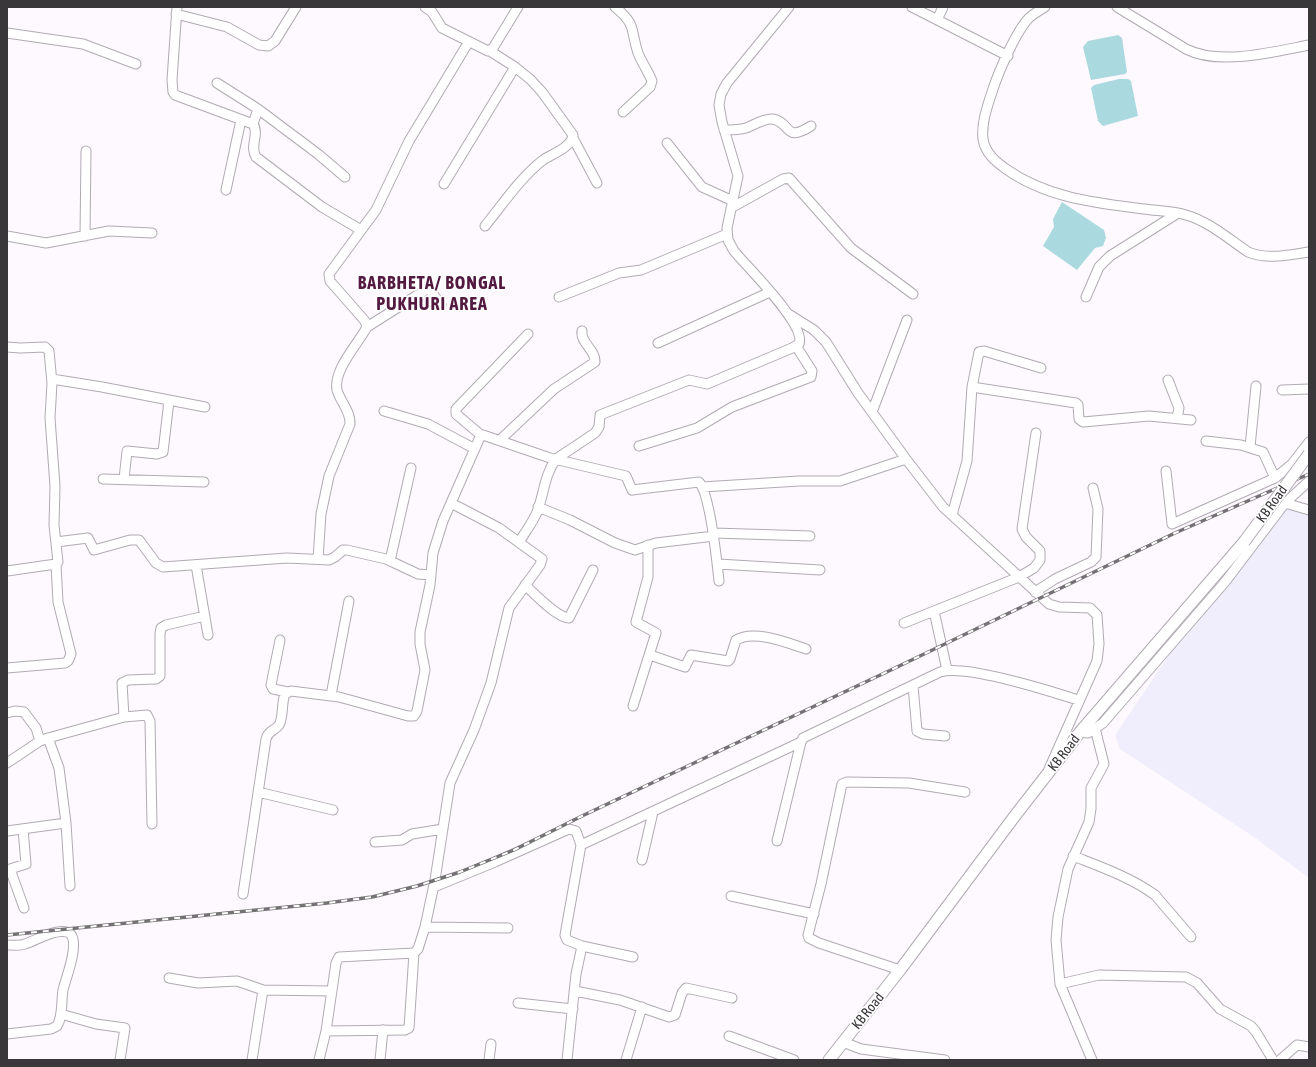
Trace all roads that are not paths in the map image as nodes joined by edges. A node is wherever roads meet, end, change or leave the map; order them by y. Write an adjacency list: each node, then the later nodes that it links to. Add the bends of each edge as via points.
1 (296, 7): 10 (street, via 275,41 265,46 227,28)
2 (425, 7): 13 (street, via 432,12 442,28)
3 (518, 7): 15 (street)
4 (615, 7): 21 (street, via 631,23 639,54 652,81 650,87)
5 (789, 7): 25 (street, via 723,89 719,105)
6 (912, 7): 11 (street)
7 (943, 7): 11 (street)
8 (1045, 7): 16 (street, via 1026,22)
9 (1117, 7): 14 (street, via 1186,49 1208,57)
10 (176, 10): 22 (street, via 173,92 180,98)
11 (937, 20): 16 (street)
12 (7, 33): 17 (street, via 83,44)
13 (468, 43): 15 (street); 36 (street, via 409,141 376,210)
14 (1309, 45)
15 (490, 51): 18 (street)
16 (1008, 56): 34 (street, via 995,85 984,121 983,139 997,163 1029,183 1063,196 1094,203)
17 (136, 64)
18 (515, 67): 26 (street, via 542,92 572,132); 31 (street)
19 (217, 83): 20 (street)
20 (258, 109): 23 (street); 29 (street)
21 (623, 112)
22 (241, 120): 23 (street); 32 (street)
23 (253, 124): 36 (street, via 256,131 253,149 256,157 322,207)
24 (811, 126): 25 (street, via 795,133 777,120 769,119)
25 (725, 134): 33 (street, via 738,176)
26 (573, 138): 30 (street); 35 (street, via 529,173)
27 (667, 144): 33 (street, via 702,187)
28 (86, 151): 40 (street)
29 (345, 177)
30 (597, 183)
31 (444, 184)
32 (226, 190)
33 (732, 204): 38 (street); 43 (street, via 789,178 847,245)
34 (1178, 213): 41 (street, via 1194,217 1257,256); 45 (street, via 1110,256 1099,267)
35 (485, 226)
36 (361, 230): 49 (street, via 329,277)
37 (152, 233): 40 (street, via 115,231)
38 (727, 234): 42 (street, via 734,251); 44 (street, via 641,270 619,273)
39 (7, 236): 40 (street, via 46,243)
40 (85, 236)
41 (1309, 252)
42 (770, 292): 47 (street); 52 (street)
43 (913, 294)
44 (559, 297)
45 (1086, 297)
46 (441, 305): 49 (street, via 427,289)
47 (790, 314): 54 (street, via 800,335); 65 (street, via 814,330 826,342)
48 (907, 320): 65 (street)
49 (367, 327): 98 (street, via 343,365 338,378 337,390 350,424 329,476 321,514)
50 (582, 331): 70 (street, via 595,362 554,389)
51 (528, 334): 69 (street, via 456,409 456,414)
52 (658, 343)
53 (7, 346): 56 (street, via 47,348)
54 (796, 346): 73 (street, via 812,371 811,377 732,407 697,428); 77 (street, via 707,384 689,380 604,413 600,416 596,433)
55 (1041, 368): 59 (street, via 981,350)
56 (52, 379): 62 (street); 95 (street, via 50,418)
57 (1168, 380): 66 (street, via 1179,408)
58 (1256, 386): 74 (street)
59 (972, 387): 66 (street, via 1076,403 1079,419 1086,423 1149,416); 92 (street, via 967,461)
60 (1309, 389): 61 (street)
61 (1282, 390)
62 (169, 401): 63 (street); 83 (street, via 162,452 157,454 127,451)
63 (205, 407)
64 (384, 411): 75 (street, via 428,424)
65 (872, 412): 78 (street)
66 (1178, 418): 67 (street)
67 (1191, 420)
68 (1036, 433): 107 (street, via 1022,529 1042,556 1034,568)
69 (482, 436): 70 (street, via 487,435); 75 (street)
70 (500, 440): 77 (street)
71 (1206, 441): 74 (street)
72 (1309, 442): 81 (street, via 1292,464)
73 (638, 446)
74 (1250, 448): 81 (street, via 1265,454)
75 (475, 449): 88 (street)
76 (1309, 454): 129 (main road, KB Road, bridge, via 1244,542)
77 (556, 459): 86 (street, via 626,476 632,490 696,481); 90 (street)
78 (906, 459): 86 (street, via 840,481); 92 (street)
79 (411, 468): 99 (street)
80 (1166, 471): 81 (street, via 1172,524)
81 (1275, 478)
82 (103, 479): 83 (street)
83 (124, 479): 85 (street)
84 (1309, 481): 89 (street)
85 (204, 482)
86 (702, 487): 93 (street)
87 (1094, 488): 110 (street, via 1098,508 1096,557)
88 (451, 503): 96 (street); 106 (street, via 433,553)
89 (1285, 503): 91 (street); 128 (street, via 1225,582 1103,723)
90 (538, 507): 96 (street); 97 (street, via 630,549 640,550)
91 (1309, 510)
92 (952, 516): 107 (street)
93 (714, 534): 94 (street); 97 (street); 101 (street)
94 (810, 536)
95 (56, 542): 100 (street, via 59,559); 102 (street, via 88,538 94,550 139,540 159,566)
96 (520, 542): 109 (street, via 542,559)
97 (648, 545): 118 (street, via 648,582 636,620 637,625 656,633)
98 (318, 559): 99 (street, via 332,559 343,550 347,550); 102 (street, via 287,558)
99 (390, 561): 106 (street, via 418,574)
100 (56, 564): 105 (street); 119 (street, via 58,602 71,654 68,661)
101 (718, 564): 104 (street); 108 (street)
102 (196, 565): 113 (street)
103 (593, 570): 109 (street, via 569,618 553,610)
104 (820, 570)
105 (7, 571)
106 (430, 575): 123 (street, via 419,638 425,670 416,714 408,716)
107 (1019, 577): 110 (street); 112 (street)
108 (720, 581)
109 (525, 585): 141 (street, via 509,608 491,682 474,730 450,783)
110 (1035, 592): 124 (street, via 1054,606 1090,608 1097,615 1098,656)
111 (349, 601): 123 (street)
112 (934, 610): 114 (street); 120 (street)
113 (205, 616): 115 (street); 127 (street, via 161,628 160,676 156,679 128,680 122,683)
114 (904, 623)
115 (208, 635)
116 (280, 640): 122 (street, via 271,685 273,689)
117 (806, 649): 118 (street, via 770,637 740,638 736,640 728,661 691,655 684,667)
118 (650, 655): 125 (street)
119 (7, 668)
120 (947, 670): 121 (street); 124 (street, via 1029,685)
121 (912, 686): 130 (street, via 917,731); 132 (street, via 813,732)
122 (288, 692): 123 (street); 135 (street, via 284,696 279,725 267,735)
123 (331, 695)
124 (1078, 700): 134 (street)
125 (633, 706)
126 (7, 714): 131 (street, via 15,711 24,712)
127 (124, 717): 131 (street); 140 (street, via 149,717)
128 (1095, 728): 129 (street, via 1088,733); 147 (street, via 1104,764 1091,788 1092,809 1089,822)
129 (1080, 732): 134 (main road, KB Road)
130 (945, 736)
131 (44, 739): 133 (street); 139 (street, via 59,768)
132 (800, 742): 138 (street); 144 (street)
133 (7, 763)
134 (1044, 779): 162 (main road, KB Road)
135 (258, 792): 137 (street); 151 (street)
136 (965, 792): 154 (street, via 909,783 842,784)
137 (333, 810)
138 (653, 812): 146 (street); 148 (street)
139 (66, 823): 142 (street); 149 (street)
140 (152, 824)
141 (443, 828): 145 (street, via 412,834 402,840); 150 (street)
142 (23, 829): 143 (street); 153 (street, via 26,864 10,869)
143 (7, 831)
144 (777, 841)
145 (376, 842)
146 (581, 845): 150 (street, via 576,831 569,829); 159 (street, via 565,935 567,940)
147 (1073, 856): 157 (street, via 1134,881 1147,889); 164 (street, via 1063,889 1056,929)
148 (642, 860)
149 (70, 886)
150 (434, 887): 155 (street)
151 (243, 894)
152 (732, 896): 154 (street)
153 (24, 908)
154 (814, 914): 162 (street, via 808,934 812,941)
155 (426, 927): 156 (street); 160 (street)
156 (508, 928)
157 (1191, 937)
158 (7, 945): 172 (street, via 25,944 63,931 72,936 72,961 63,988)
159 (582, 946): 161 (street); 167 (street)
160 (414, 953): 166 (street, via 339,957); 173 (street, via 409,1028)
161 (633, 957)
162 (900, 970): 177 (main road, KB Road)
163 (169, 978): 165 (street, via 198,983 237,981)
164 (1060, 984): 190 (street); 191 (street, via 1099,975 1186,977 1197,983 1220,1009 1251,1026)
165 (263, 990): 166 (street); 181 (street)
166 (332, 991): 174 (street)
167 (575, 991): 170 (street, via 609,997); 171 (street)
168 (732, 998): 170 (street, via 686,988 672,1017)
169 (518, 1003): 171 (street)
170 (642, 1008): 186 (street)
171 (573, 1009): 185 (street)
172 (60, 1014): 175 (street, via 56,1026 51,1029); 180 (street, via 96,1024 124,1028)
173 (383, 1030): 174 (street); 183 (street)
174 (326, 1031): 182 (street)
175 (7, 1034)
176 (729, 1036): 187 (street)
177 (843, 1042): 188 (main road, KB Road); 189 (street, via 861,1049)
178 (492, 1044): 184 (street)
179 (1309, 1047): 192 (street, via 1297,1045)
180 (120, 1060)
181 (252, 1060)
182 (319, 1060)
183 (380, 1060)
184 (489, 1060)
185 (567, 1060)
186 (626, 1060)
187 (794, 1060)
188 (829, 1060)
189 (946, 1060)
190 (1092, 1060)
191 (1273, 1060)
192 (1280, 1060)

